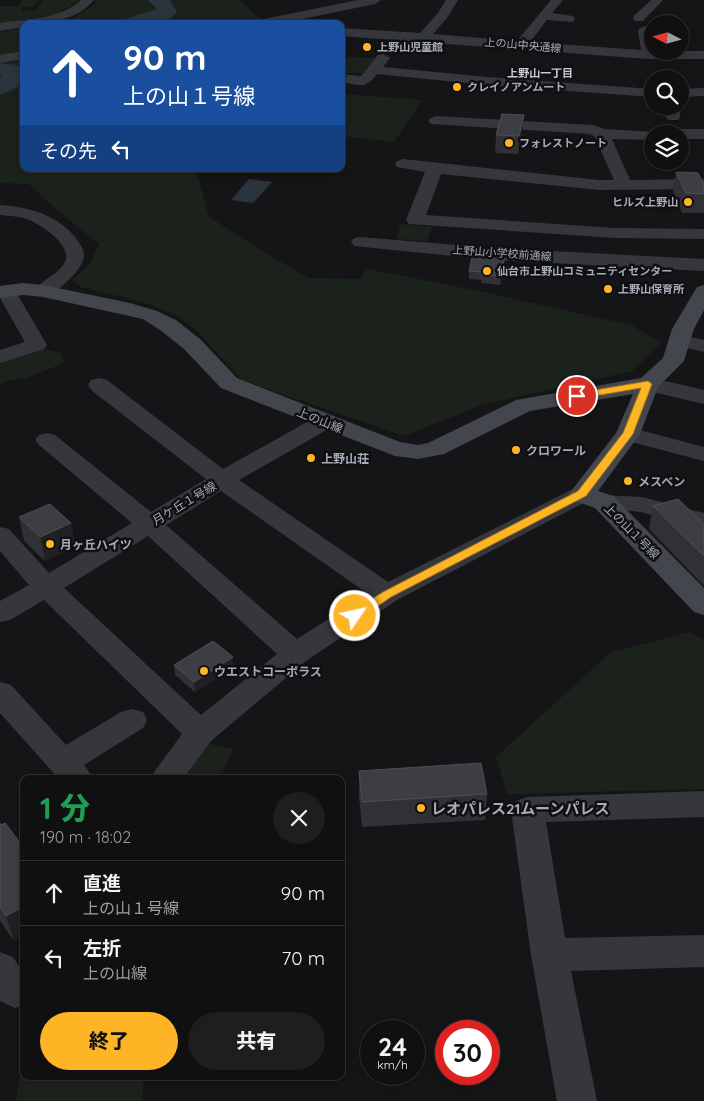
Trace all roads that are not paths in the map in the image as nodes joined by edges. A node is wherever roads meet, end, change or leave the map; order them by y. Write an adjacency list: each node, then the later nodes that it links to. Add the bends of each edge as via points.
1 (88, 0): 10 (street, via 66,14)
2 (375, 0): 11 (street)
3 (452, 0): 16 (street)
4 (557, 0): 7 (street)
5 (656, 3): 6 (street); 8 (street)
6 (637, 4)
7 (543, 16): 9 (street); 19 (street)
8 (639, 18)
9 (569, 19)
10 (36, 20)
11 (278, 20)
12 (20, 23): 13 (street)
13 (0, 27)
14 (345, 32): 15 (street, 上の山中央通線)
15 (397, 36): 16 (street, 上の山中央通線); 30 (street)
16 (423, 37): 18 (street, 上の山中央通線)
17 (600, 38): 22 (street)
18 (468, 40): 19 (street, 上の山中央通線); 23 (street)
19 (520, 45): 20 (street, 上の山中央通線)
20 (536, 46): 22 (street, 上の山中央通線); 28 (street)
21 (689, 46): 24 (street)
22 (601, 52): 26 (street, 上の山中央通線); 29 (street)
23 (461, 54)
24 (699, 55)
25 (20, 56): 27 (street)
26 (644, 56)
27 (0, 59)
28 (529, 60)
29 (602, 66)
30 (376, 70): 31 (street, via 366,81); 32 (street)
31 (345, 78)
32 (644, 92)
33 (704, 92): 34 (street)
34 (689, 93)
35 (436, 120): 36 (street, via 593,130)
36 (602, 134): 39 (street); 40 (street)
37 (689, 134): 38 (street)
38 (704, 134)
39 (644, 135)
40 (609, 152): 41 (street); 45 (street)
41 (626, 152)
42 (403, 164): 43 (street)
43 (435, 168): 45 (street); 47 (street, via 415,220 615,233)
44 (704, 184): 45 (street)
45 (624, 185)
46 (0, 210): 50 (street, via 20,212 51,224 70,241 75,260)
47 (704, 234)
48 (360, 242): 49 (street, 上野山小学校前通線, via 493,254)
49 (704, 265)
50 (43, 291): 51 (street, 上の山線); 59 (street, 上の山線, via 150,315 192,344 229,383)
51 (3, 292): 55 (street, via 37,345)
52 (702, 297): 53 (street)
53 (681, 341): 54 (street); 56 (street, via 673,361)
54 (704, 346)
55 (0, 357)
56 (648, 384): 58 (street); 59 (street, 上の山線, via 524,405 435,449 418,452 396,450); 60 (street)
57 (99, 385): 63 (street)
58 (704, 397)
59 (324, 422): 63 (street)
60 (628, 434): 62 (street); 64 (street)
61 (47, 440): 66 (street)
62 (704, 454)
63 (222, 480): 66 (street, 月ケ丘１号線); 69 (street, 月ケ丘１号線)
64 (593, 498): 65 (street, via 642,505); 69 (street); 70 (street, 上の山１号線)
65 (704, 521)
66 (149, 524): 68 (street, 月ケ丘１号線); 72 (street)
67 (0, 535): 68 (street)
68 (46, 587): 71 (street, 月ケ丘１号線); 75 (street)
69 (387, 594): 72 (street)
70 (704, 605)
71 (0, 613)
72 (296, 654): 75 (street)
73 (0, 693): 76 (street)
74 (132, 720): 76 (street)
75 (200, 733): 77 (street)
76 (71, 770)
77 (167, 775)
78 (704, 804): 80 (street, via 528,810)
79 (704, 951): 80 (street)
80 (549, 955): 83 (street)
81 (0, 969): 82 (street, via 15,991)
82 (20, 985)
83 (577, 1101)

